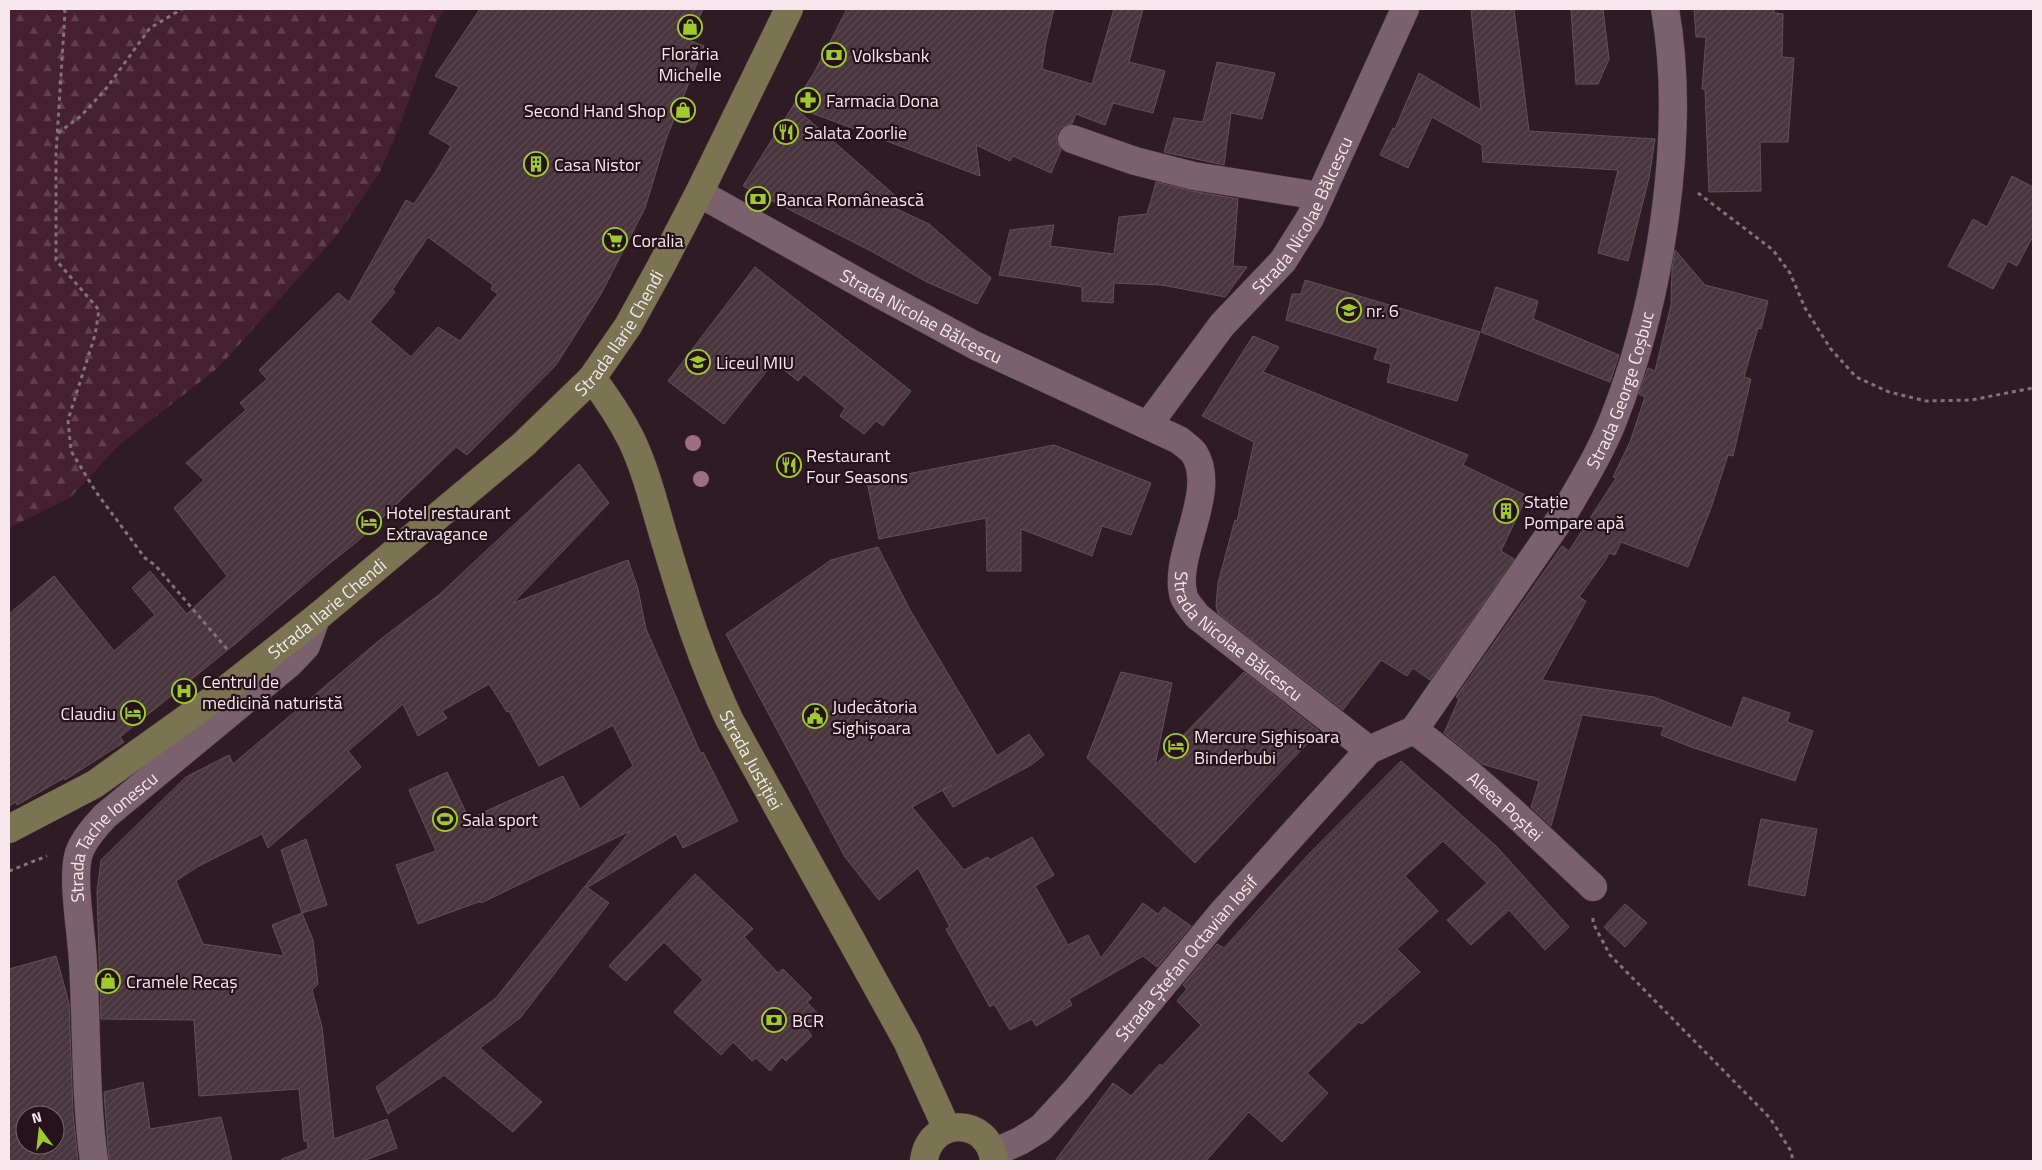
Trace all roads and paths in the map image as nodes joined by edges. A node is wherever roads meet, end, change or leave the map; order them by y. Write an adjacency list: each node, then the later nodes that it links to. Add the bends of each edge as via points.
1 (64, 9): 6 (path)
2 (182, 9): 6 (path, via 150,28 105,90 81,116)
3 (789, 9): 9 (main road, Strada Ilarie Chendi)
4 (1405, 9): 10 (street, Strada Nicolae Bălcescu)
5 (1665, 9): 8 (street, Strada George Coșbuc, via 1673,96)
6 (58, 134): 15 (path, via 56,260 99,310 95,335 68,420 71,451 96,492 145,558)
7 (1072, 139): 10 (street, via 1135,161 1194,176)
8 (1670, 166): 12 (path, via 1708,202 1773,250 1790,273 1805,308 1830,348 1856,377 1889,392 1926,401 1971,400); 16 (street, Strada George Coșbuc, via 1650,297 1634,364 1613,420 1563,515)
9 (700, 193): 11 (main road, Strada Ilarie Chendi, via 628,326); 13 (street, Strada Nicolae Bălcescu, via 976,346)
10 (1320, 196): 13 (street, Strada Nicolae Bălcescu, via 1283,261 1222,325)
11 (592, 378): 14 (main road, Strada Ilarie Chendi, via 524,444); 20 (main road, Strada Justiției, via 619,415 643,469 692,631 711,681 906,1041)
12 (2033, 388)
13 (1148, 425): 17 (street, Strada Nicolae Bălcescu, via 1179,440 1194,453 1200,471 1201,490 1182,576 1184,598 1197,616)
14 (316, 618): 15 (main road, Strada Ilarie Chendi); 22 (street, Strada Tache Ionescu, via 306,646 290,663 105,816 78,854 76,875 83,964 86,1081)
15 (247, 673): 18 (main road, Strada Ilarie Chendi, via 95,784)
16 (1414, 730): 17 (street); 19 (street, Aleea Poștei, via 1493,793)
17 (1368, 750): 21 (street, Strada Ștefan Octavian Iosif, via 1222,912 1041,1128)
18 (9, 829)
19 (1593, 887): 24 (path, via 1593,922 1610,955 1770,1118 1791,1151)
20 (946, 1129): 21 (main road, Strada Ștefan Octavian Iosif, via 968,1128 980,1133); 23 (main road, via 930,1143)
21 (994, 1157)
22 (94, 1161)
23 (924, 1161)
24 (1793, 1161)

